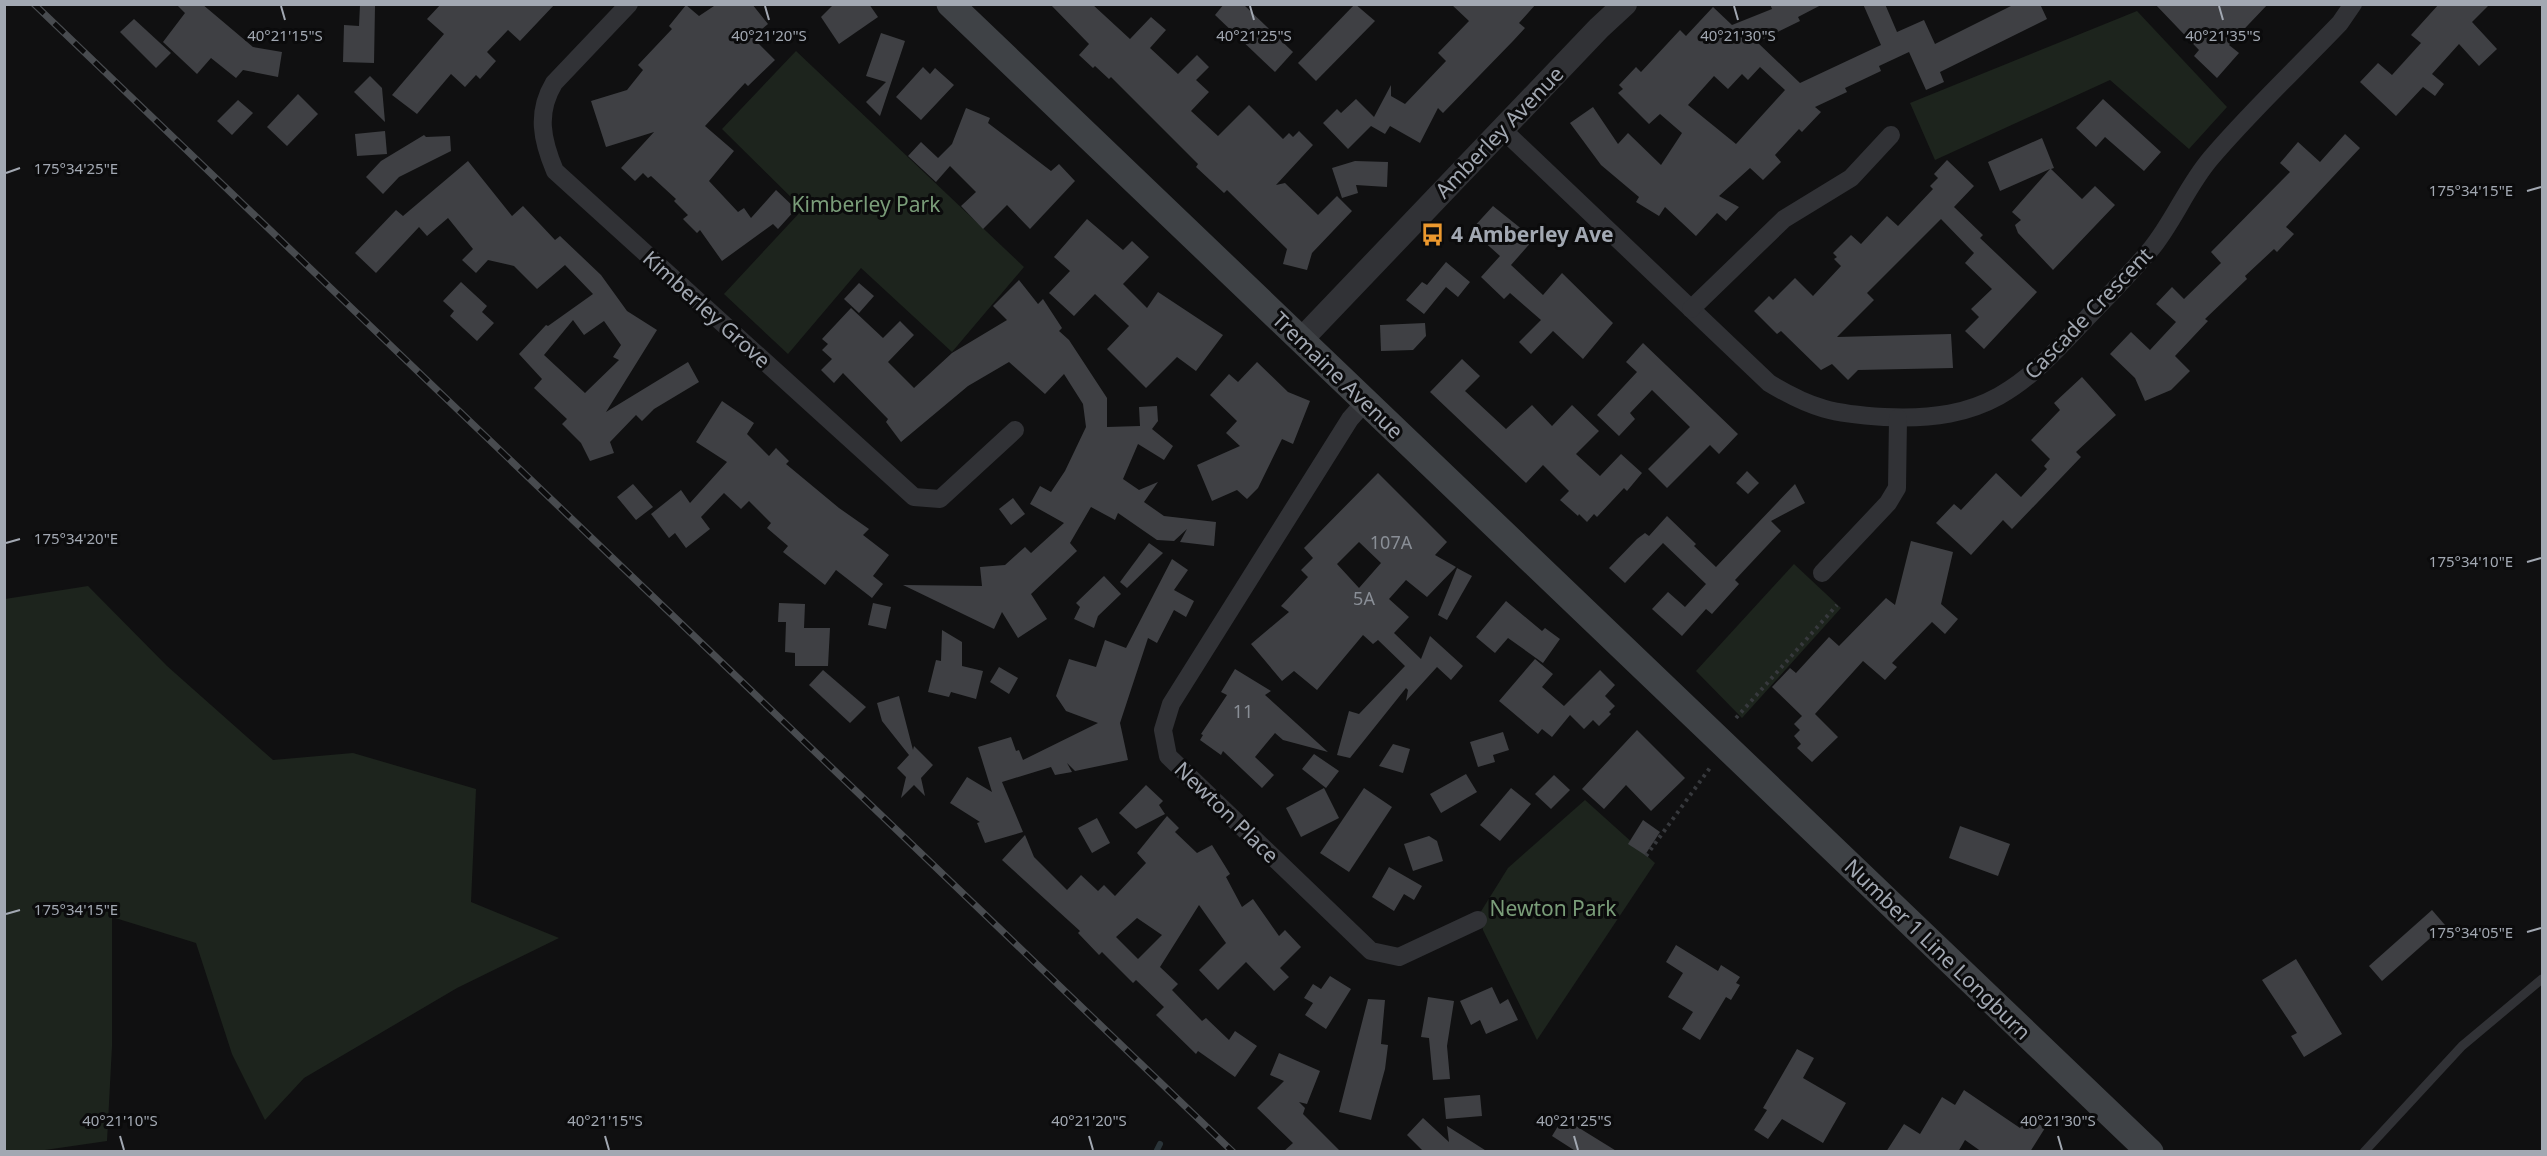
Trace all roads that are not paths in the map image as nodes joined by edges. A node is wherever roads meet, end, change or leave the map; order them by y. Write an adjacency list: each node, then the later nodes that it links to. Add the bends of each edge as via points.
1 (629, 4): 11 (street, Kimberley Grove, via 554,83 545,98 541,122 544,145 555,171 914,497 940,499)
2 (950, 4): 8 (main road, Tremaine Avenue)
3 (1625, 4): 5 (street, Amberley Avenue)
4 (2353, 4): 10 (street, Cascade Crescent, via 2340,23 2211,159 2152,248 2047,361 2005,395 1982,406 1953,415)
5 (1502, 129): 7 (street, Cascade Crescent); 8 (street, Amberley Avenue)
6 (1891, 135): 7 (street, via 1851,178 1784,219)
7 (1691, 309): 10 (street, Cascade Crescent, via 1769,383 1797,400 1822,411)
8 (1301, 340): 9 (main road, Tremaine Avenue)
9 (1365, 402): 13 (main road, Tremaine Avenue); 14 (street, Newton Place, via 1350,419 1171,704 1163,730 1168,756 1371,951 1399,957)
10 (1898, 418): 12 (street, via 1896,488 1882,509)
11 (1015, 430)
12 (1822, 573)
13 (1727, 746): 16 (main road, Number 1 Line Longburn)
14 (1478, 920)
15 (2542, 980): 17 (lane, via 2462,1046)
16 (2150, 1152)
17 (2364, 1152)

